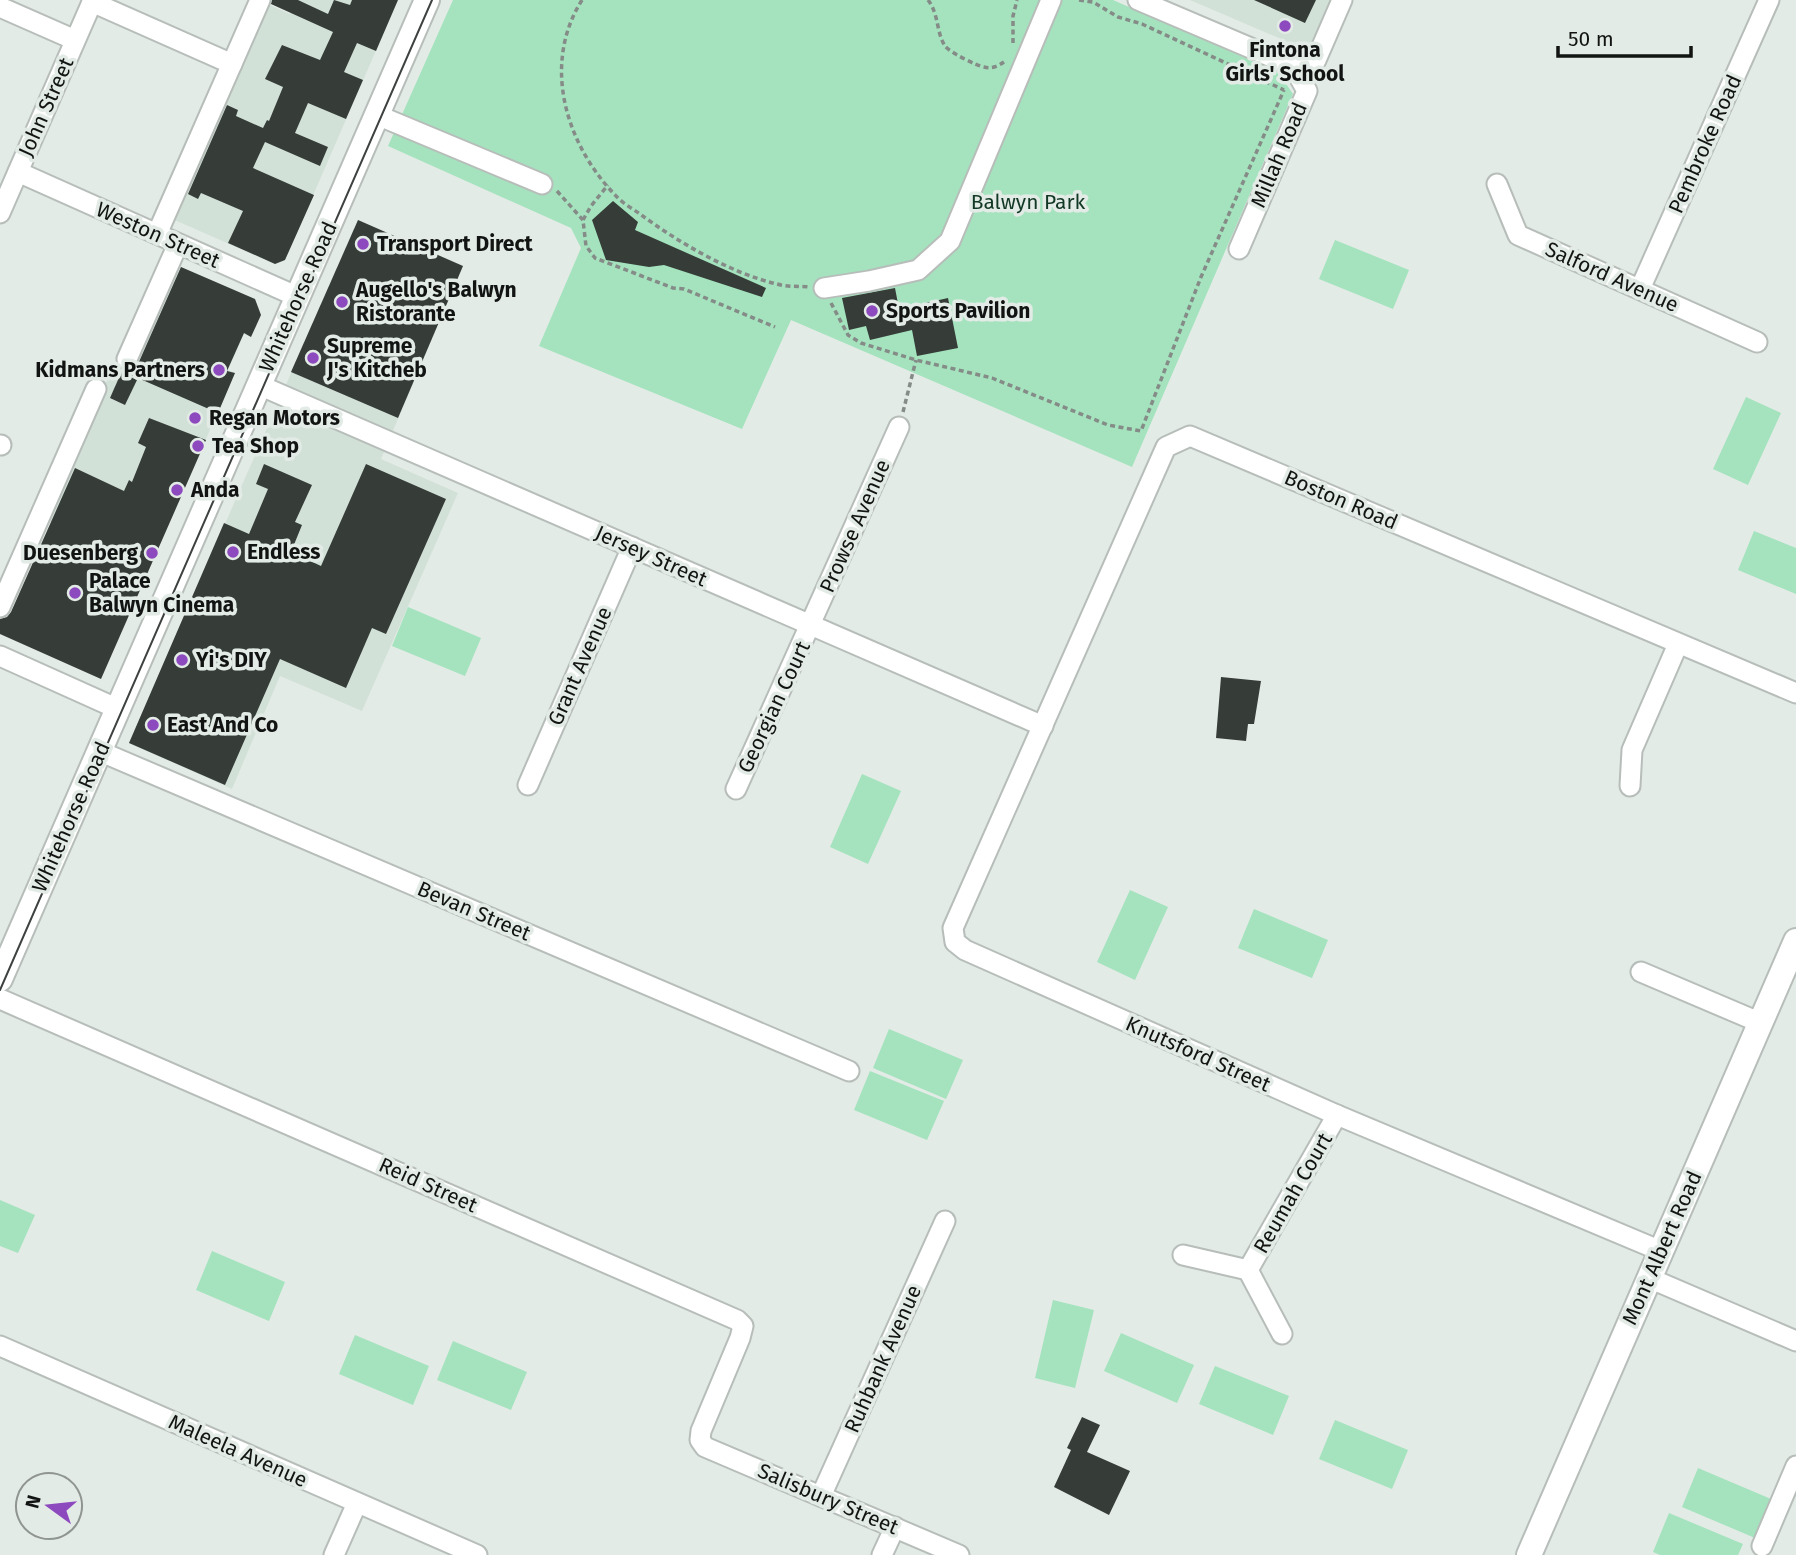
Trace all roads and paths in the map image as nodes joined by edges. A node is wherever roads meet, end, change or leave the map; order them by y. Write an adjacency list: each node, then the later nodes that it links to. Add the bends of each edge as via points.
1 (260, 0): 16 (street)
2 (427, 0): 18 (main road, Whitehorse Road)
3 (582, 0): 22 (path, via 565,34 560,83 584,154)
4 (928, 0): 15 (path, via 947,50 982,67 998,67)
5 (1017, 0): 14 (path)
6 (1051, 0): 28 (street, via 950,241 918,270)
7 (1079, 0): 34 (path, via 1093,2 1284,90 1201,277 1141,431 1108,425 992,377)
8 (1138, 0): 17 (street)
9 (1342, 0): 17 (street, via 1315,60)
10 (1769, 0): 29 (street, Pembroke Road)
11 (92, 1): 13 (street, John Street); 16 (street)
12 (0, 7): 13 (street)
13 (75, 40): 19 (street, John Street)
14 (1011, 50)
15 (1010, 57)
16 (232, 64): 25 (street)
17 (1293, 66): 27 (street, Millah Road, via 1307,91)
18 (377, 115): 20 (street); 30 (main road, Whitehorse Road)
19 (18, 172): 23 (street, John Street); 25 (street, Weston Street)
20 (542, 184): 24 (path, via 560,192)
21 (1497, 184): 29 (street, Salford Avenue, via 1518,236)
22 (608, 185): 24 (path); 28 (path, via 619,199 668,234 736,269 778,285)
23 (0, 213)
24 (583, 220): 31 (path, via 586,246 595,258)
25 (157, 234): 26 (street, Weston Street)
26 (177, 244): 30 (street, Weston Street); 33 (street)
27 (1238, 249)
28 (824, 288): 34 (path, via 848,335)
29 (1640, 289): 32 (street, Salford Avenue)
30 (298, 297): 35 (main road, Whitehorse Road)
31 (775, 327)
32 (1757, 342)
33 (127, 359)
34 (916, 360): 37 (path)
35 (260, 385): 38 (street, Jersey Street); 44 (main road, Whitehorse Road)
36 (96, 389): 39 (street)
37 (899, 427): 40 (street, Prowse Avenue)
38 (632, 547): 40 (street, Jersey Street); 47 (street, Grant Avenue)
39 (0, 607)
40 (811, 625): 45 (street, Jersey Street); 49 (street, Georgian Court)
41 (1678, 644): 43 (street, Boston Road); 45 (street, Boston Road, via 1190,436 1166,447); 48 (street, via 1632,750)
42 (0, 656): 44 (street)
43 (1796, 693)
44 (118, 709): 46 (main road, Whitehorse Road)
45 (1043, 726): 56 (street, Knutsford Street, via 953,928 955,942)
46 (99, 751): 52 (main road, Whitehorse Road); 55 (street, Bevan Street)
47 (528, 785)
48 (1630, 786)
49 (736, 789)
50 (1796, 941): 54 (main road, Mont Albert Road)
51 (1640, 972): 54 (street)
52 (1, 973)
53 (0, 999): 65 (street, Reid Street, via 737,1320 743,1326 740,1338)
54 (1761, 1023): 58 (main road, Mont Albert Road)
55 (849, 1071)
56 (1337, 1115): 58 (street, Knutsford Street); 60 (street, Reumah Court)
57 (945, 1221): 67 (street, Ruhbank Avenue)
58 (1661, 1251): 61 (main road, Mont Albert Road)
59 (1183, 1255): 60 (street, Reumah Court)
60 (1248, 1270): 62 (street, Reumah Court)
61 (1650, 1278): 63 (street); 75 (main road, Mont Albert Road)
62 (1282, 1334)
63 (1796, 1340)
64 (0, 1346): 68 (street, Maleela Avenue)
65 (700, 1440): 67 (street, Salisbury Street, via 705,1447)
66 (1796, 1466): 70 (street)
67 (821, 1496): 69 (street, Salisbury Street)
68 (357, 1503): 71 (street); 72 (street, Maleela Avenue)
69 (895, 1527): 73 (street); 74 (street, Salisbury Street)
70 (1762, 1546)
71 (334, 1555)
72 (477, 1555)
73 (882, 1555)
74 (959, 1555)
75 (1529, 1555)

